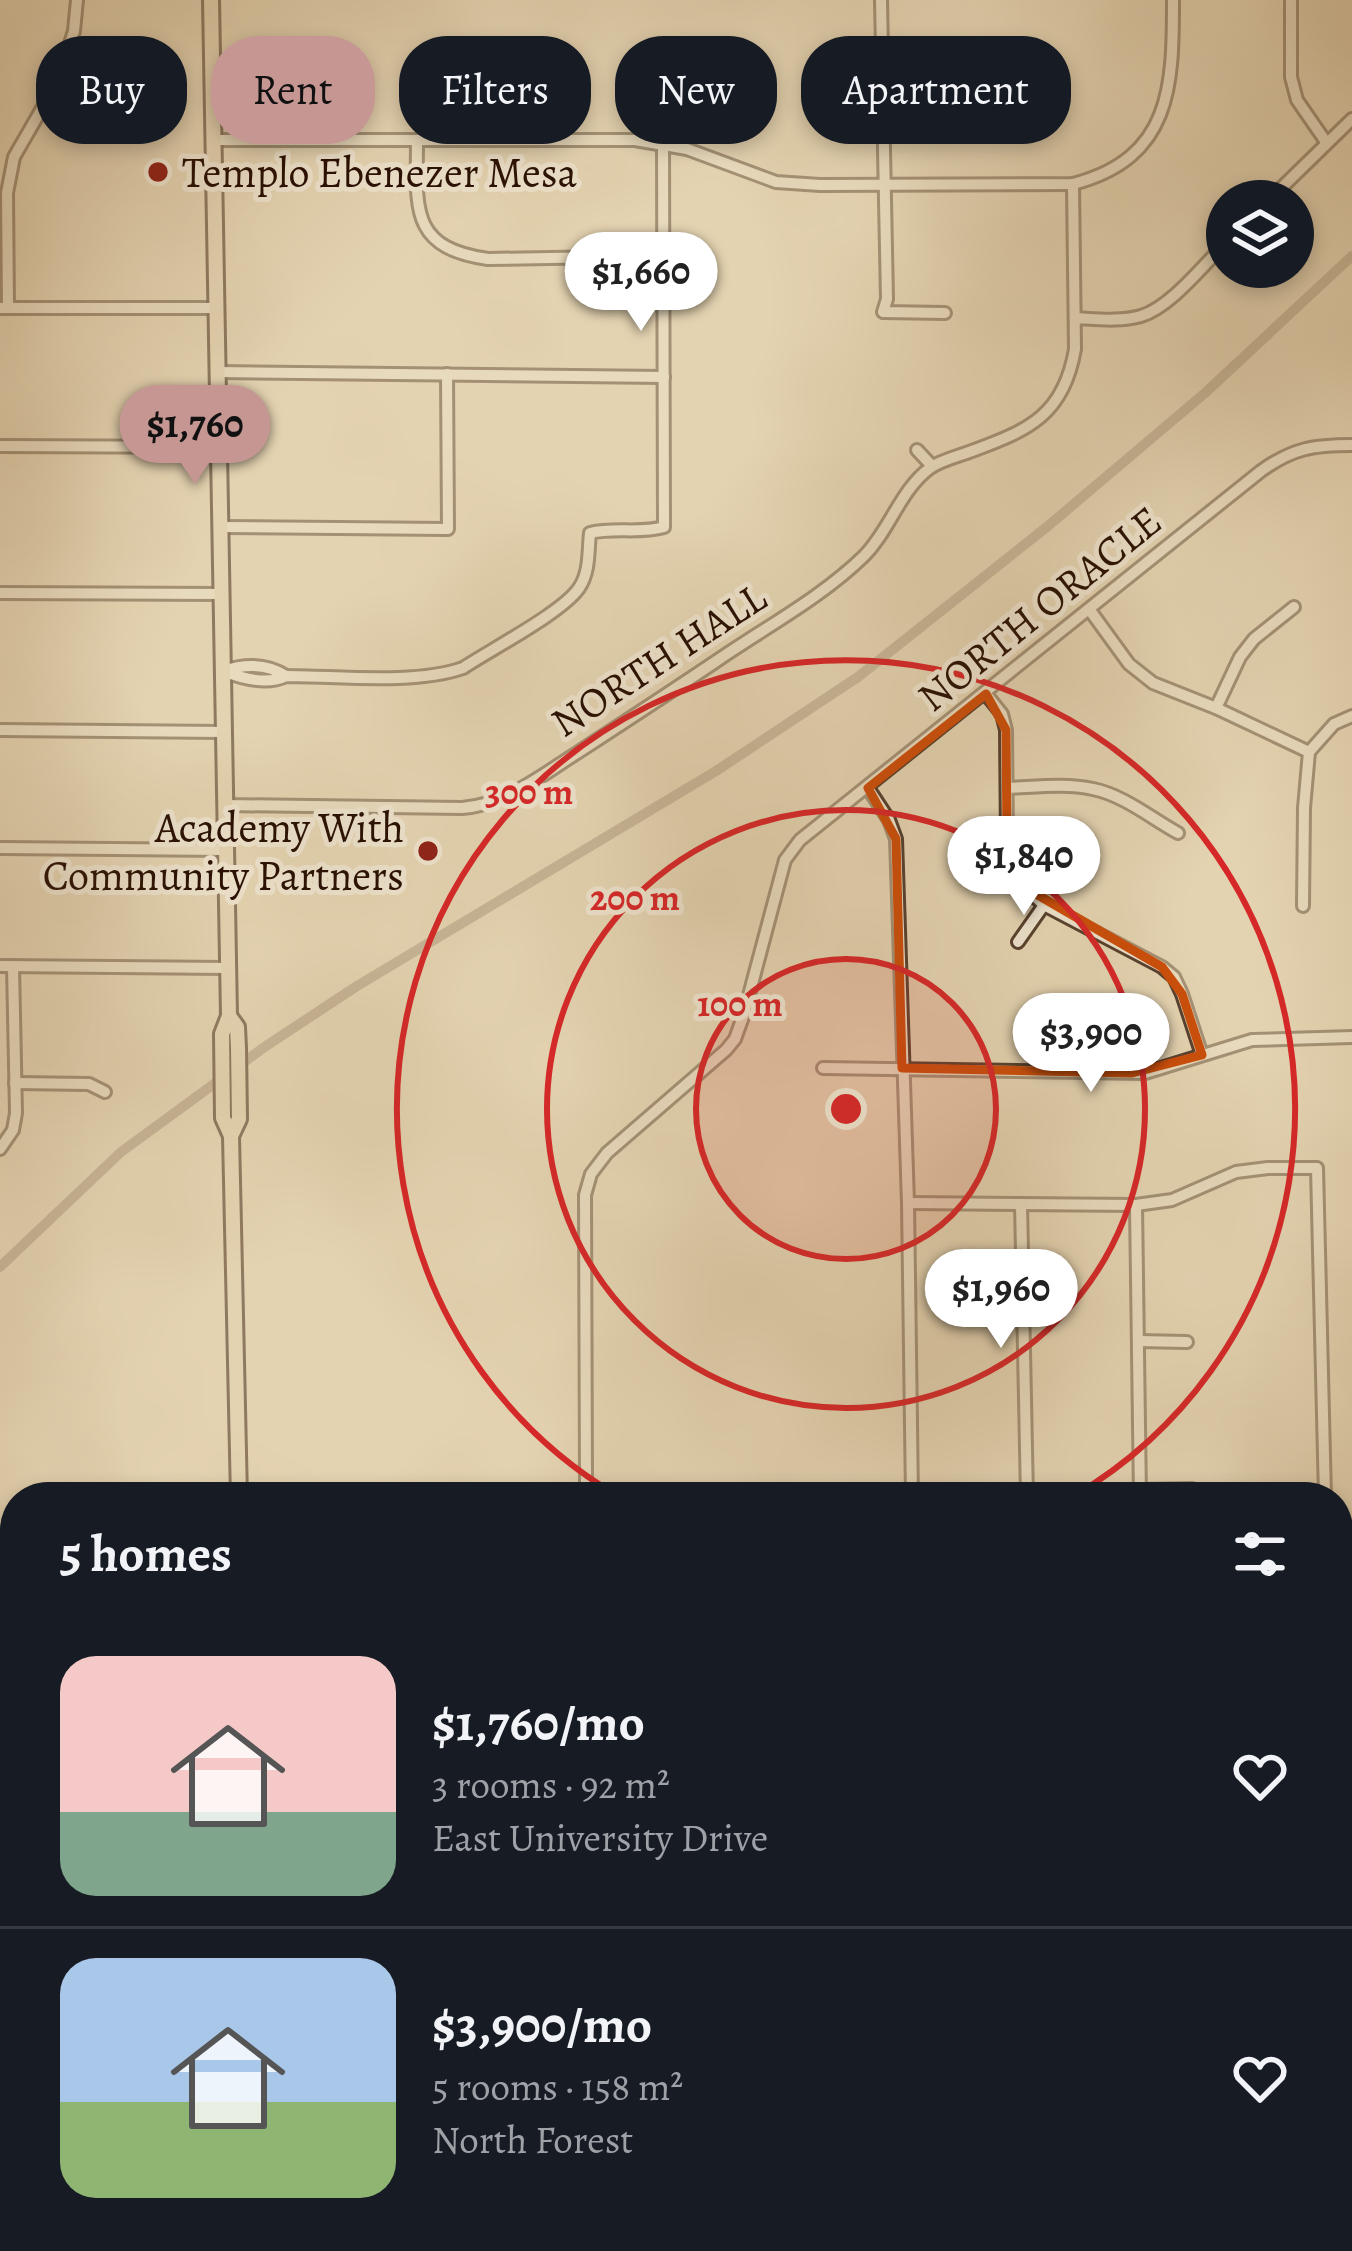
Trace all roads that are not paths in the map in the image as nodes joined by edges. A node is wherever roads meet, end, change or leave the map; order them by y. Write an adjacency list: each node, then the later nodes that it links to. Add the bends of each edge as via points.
1 (77, 0): 20 (street, via 59,80 14,157)
2 (211, 0): 6 (main road)
3 (881, 0): 15 (street)
4 (1173, 0): 14 (street, via 1171,75 1155,127 1120,165)
5 (1291, 0): 8 (street, via 1291,77)
6 (212, 36)
7 (1352, 119): 8 (street)
8 (1326, 142): 13 (street)
9 (213, 144): 21 (main road)
10 (417, 144): 16 (street, via 419,211)
11 (663, 144): 18 (street)
12 (666, 144): 15 (street, via 776,182)
13 (1289, 180)
14 (1073, 184): 15 (street); 23 (street)
15 (885, 185): 22 (street, via 883,312)
16 (434, 238): 17 (street); 18 (street, via 460,256 488,260)
17 (420, 251)
18 (664, 256): 26 (street)
19 (1206, 262): 23 (street, via 1146,315)
20 (4, 308): 21 (street)
21 (217, 308): 24 (main road)
22 (944, 313)
23 (1075, 318): 31 (street, via 1072,370 1048,412 1000,441)
24 (218, 372): 25 (street); 29 (main road)
25 (447, 374): 26 (street); 32 (street, via 448,529)
26 (664, 376): 37 (street, via 664,527 590,532 581,586 564,604 463,668 422,676 286,676 243,664)
27 (1352, 445): 36 (street, NORTH ORACLE, via 1282,456)
28 (0, 446): 29 (street)
29 (219, 447): 32 (main road)
30 (917, 450): 31 (street)
31 (932, 466): 46 (street, NORTH HALL, via 865,555 820,591 518,790 462,808)
32 (220, 527): 34 (main road)
33 (0, 593): 34 (street)
34 (222, 594): 37 (main road)
35 (1294, 607): 39 (street, via 1240,657)
36 (1089, 609): 38 (street, NORTH ORACLE); 39 (street, via 1153,683)
37 (223, 670): 42 (main road)
38 (986, 694): 44 (street, NORTH ORACLE); 45 (street, via 1006,730)
39 (1216, 708): 43 (street)
40 (1352, 716): 43 (street)
41 (0, 730): 42 (street)
42 (224, 732): 46 (main road)
43 (1309, 752): 51 (street)
44 (868, 788): 59 (street, via 896,839); 70 (street, NORTH ORACLE, via 785,860 735,1039 591,1174)
45 (1007, 788): 47 (street, via 1092,788); 50 (street, via 1013,866)
46 (225, 805): 49 (main road)
47 (1178, 832)
48 (0, 848): 49 (street)
49 (226, 850): 54 (main road)
50 (1044, 905): 52 (street); 57 (street, via 1174,977)
51 (1303, 907)
52 (1018, 942)
53 (6, 966): 54 (street); 60 (street)
54 (228, 968): 55 (main road)
55 (229, 1016): 62 (main road, via 223,1118); 62 (main road, via 238,1048 239,1119)
56 (1352, 1037): 57 (street, via 1252,1040)
57 (1202, 1055): 59 (street, via 1144,1073)
58 (824, 1068): 59 (street)
59 (902, 1068): 64 (street)
60 (15, 1083): 61 (street, via 89,1084); 63 (street, via 15,1121)
61 (105, 1092)
62 (231, 1136): 69 (main road)
63 (0, 1149)
64 (908, 1203): 65 (street); 71 (street)
65 (1021, 1204): 66 (street); 72 (street)
66 (1136, 1205): 67 (street); 74 (street, via 1172,1200 1236,1172 1317,1168)
67 (1138, 1341): 68 (street); 73 (street)
68 (1187, 1342)
69 (239, 1482)
70 (586, 1482)
71 (912, 1482)
72 (1027, 1482)
73 (1140, 1482)
74 (1324, 1482)

